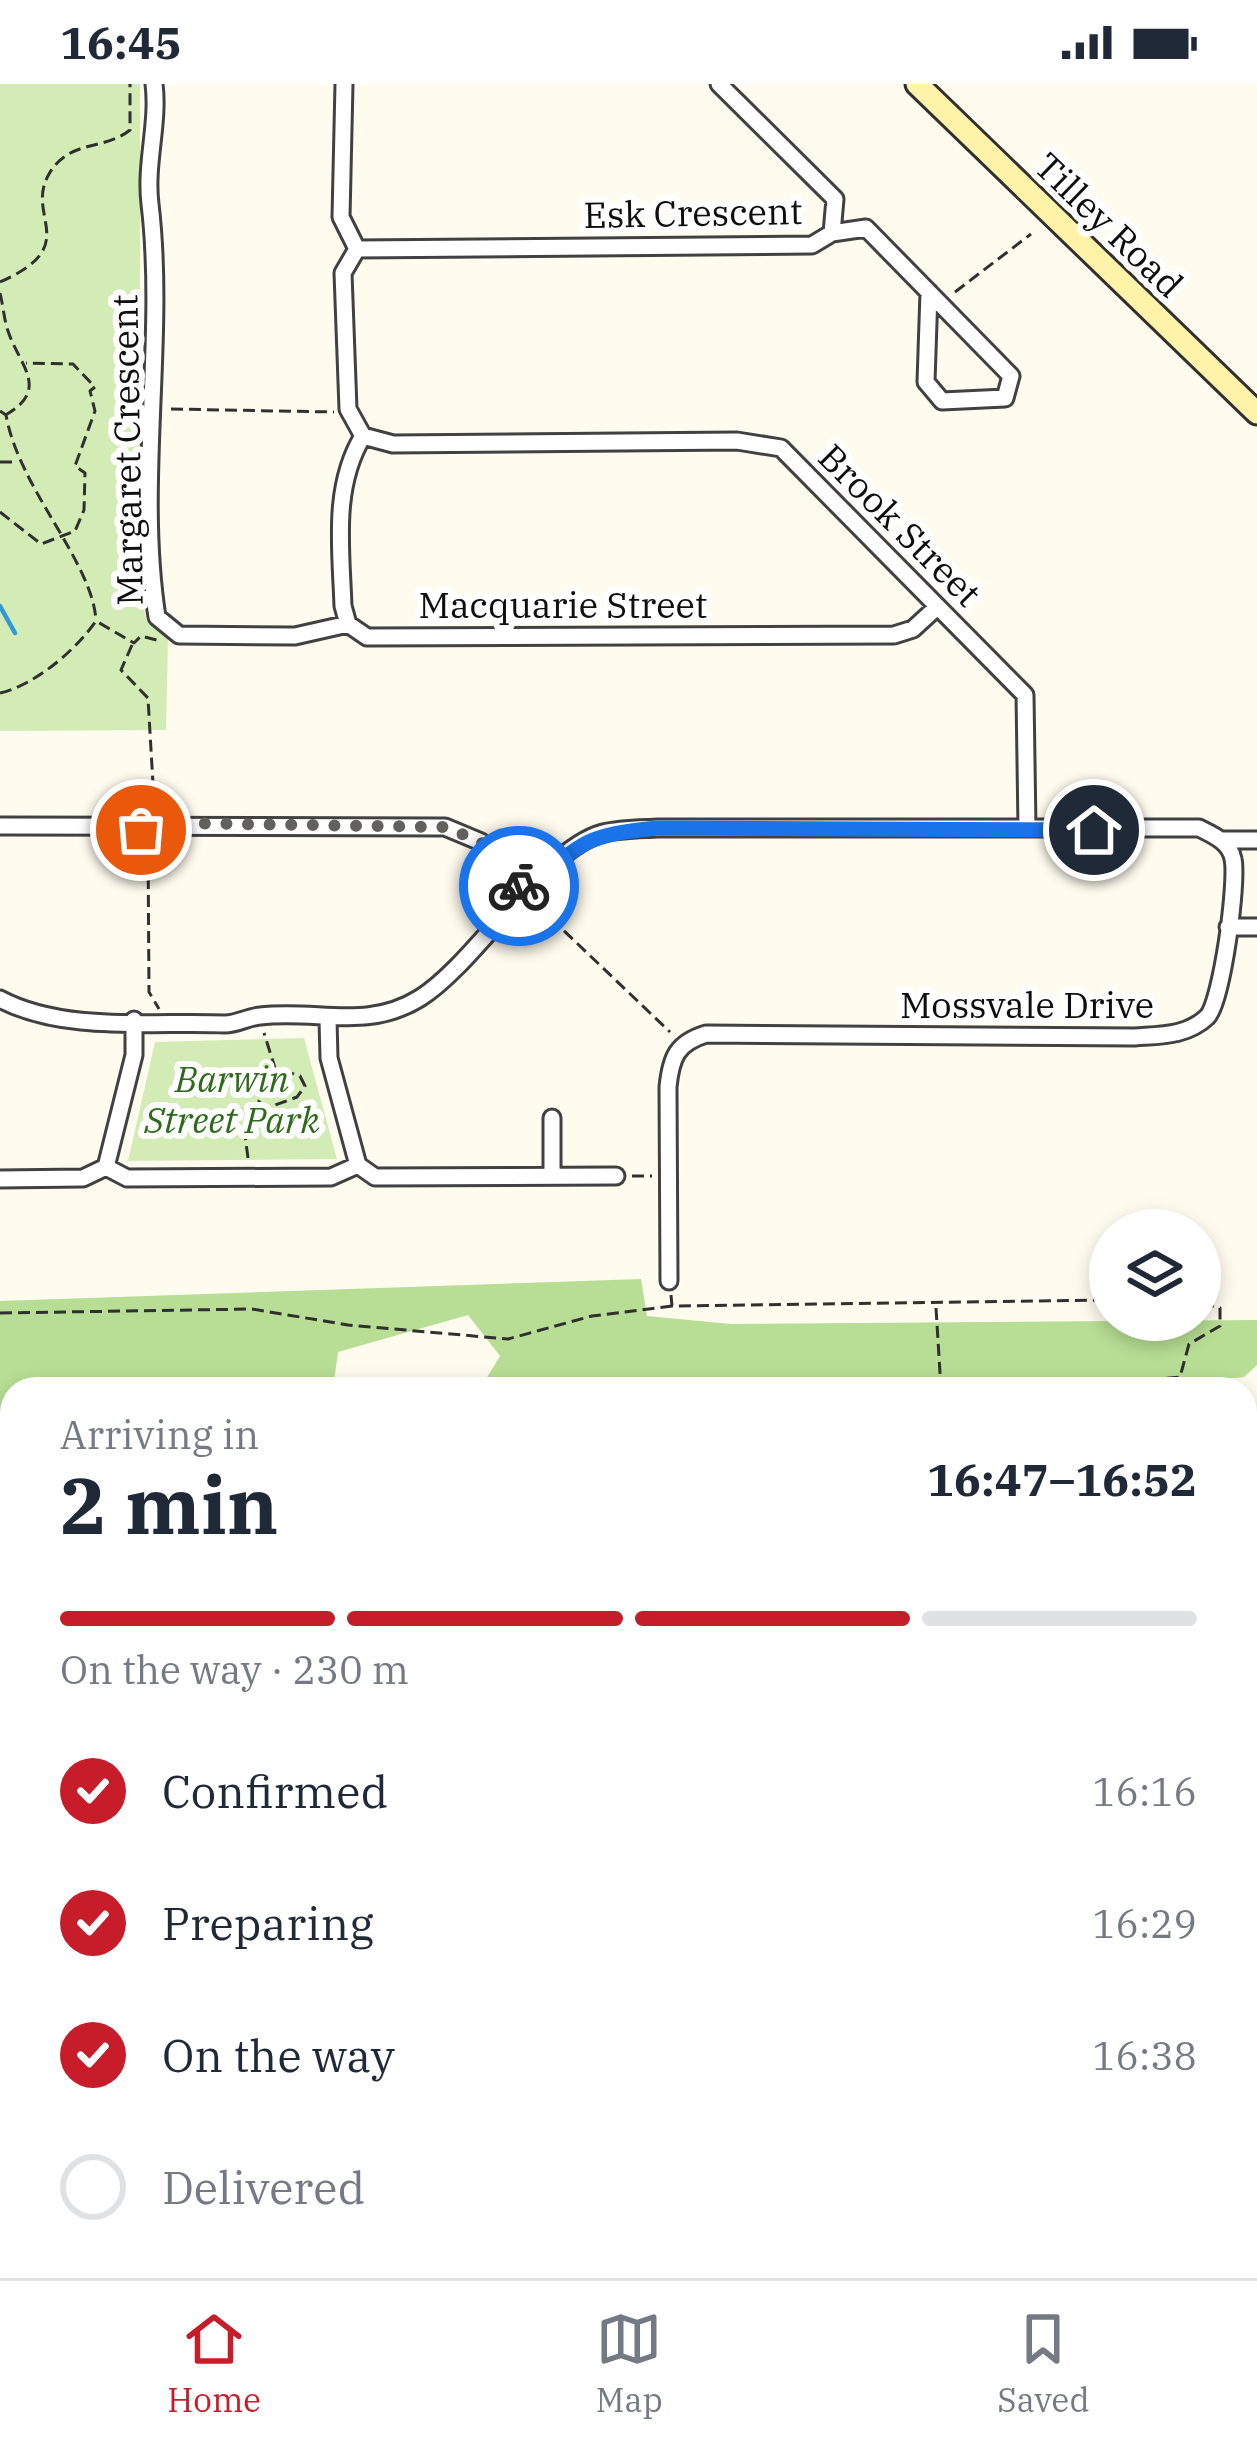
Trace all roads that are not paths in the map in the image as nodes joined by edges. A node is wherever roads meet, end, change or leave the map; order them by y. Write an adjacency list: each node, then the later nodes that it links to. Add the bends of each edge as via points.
1 (154, 84): 11 (street, Margaret Crescent, via 157,617 179,635 295,636)
2 (344, 84): 6 (street, via 340,217)
3 (719, 84): 5 (street, Esk Crescent, via 835,199)
4 (917, 84): 8 (main road, Tilley Road)
5 (832, 233): 6 (street, Esk Crescent, via 812,245); 7 (street, via 866,228)
6 (357, 249): 9 (street, via 344,273 348,409)
7 (934, 298): 7 (street, via 1011,376 1005,398 942,401 926,382)
8 (1257, 412)
9 (363, 436): 10 (street, Brook Street, via 393,444 715,441 781,448); 11 (street, via 348,460 341,526)
10 (937, 607): 11 (street, Macquarie Street, via 894,635 367,637); 13 (street, Brook Street, via 1025,695)
11 (348, 624)
12 (0, 826): 16 (street, via 445,827 481,842)
13 (1027, 828): 15 (street, via 1199,828); 16 (street, via 600,833)
14 (1257, 840): 15 (street)
15 (1222, 841): 17 (street, Mossvale Drive, via 1233,859)
16 (527, 894): 21 (street, via 424,996 386,1015)
17 (1228, 927): 18 (street); 28 (street, Mossvale Drive, via 1223,984 1210,1015 1184,1033 687,1040 670,1063)
18 (1257, 927)
19 (0, 999): 20 (street, via 28,1014)
20 (134, 1020): 21 (street); 24 (street, via 134,1055)
21 (328, 1020): 23 (street, via 329,1058)
22 (553, 1118): 25 (street)
23 (358, 1165): 24 (street, via 331,1177 127,1178); 25 (street, via 375,1177)
24 (106, 1167): 27 (street, via 83,1178)
25 (552, 1175): 26 (street)
26 (616, 1176)
27 (0, 1179)
28 (669, 1281)

